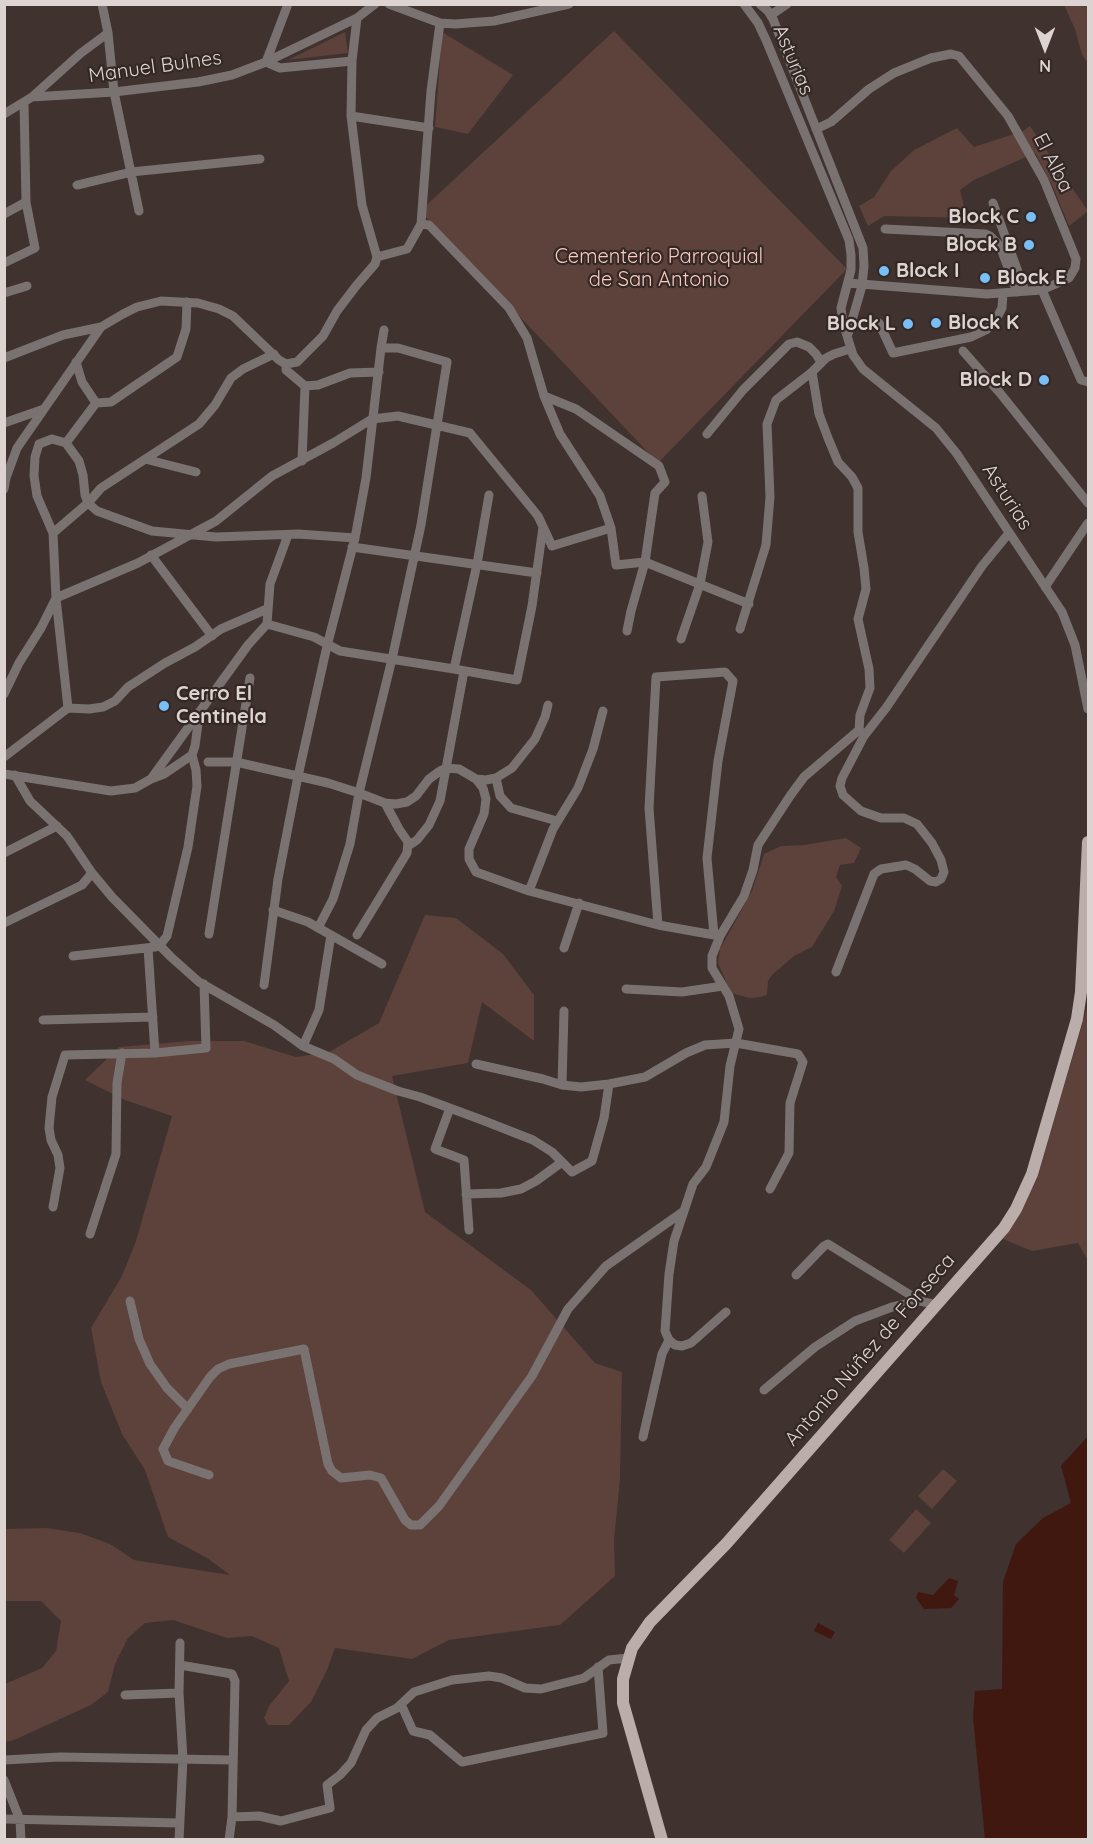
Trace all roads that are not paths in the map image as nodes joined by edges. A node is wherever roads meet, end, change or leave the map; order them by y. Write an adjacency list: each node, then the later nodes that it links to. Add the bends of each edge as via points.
1 (102, 4): 12 (street)
2 (288, 4): 14 (street)
3 (375, 4): 10 (street, Manuel Bulnes)
4 (389, 4): 11 (street)
5 (569, 4): 11 (street, via 495,21)
6 (744, 4): 32 (street, Asturias, via 762,31 849,240 852,262)
7 (760, 4): 9 (street, Asturias)
8 (787, 4): 9 (street)
9 (771, 15): 20 (street, Asturias)
10 (357, 18): 13 (street); 14 (street, Manuel Bulnes)
11 (440, 22): 19 (street)
12 (108, 33): 15 (street); 16 (street, Manuel Bulnes)
13 (352, 60): 14 (street, via 280,68); 18 (street)
14 (266, 62): 15 (street, Manuel Bulnes, via 216,79)
15 (114, 92): 16 (street, Manuel Bulnes); 22 (street)
16 (28, 100): 17 (street, Manuel Bulnes); 24 (street)
17 (4, 114)
18 (351, 116): 19 (street); 30 (street, via 362,206)
19 (429, 128): 28 (street)
20 (816, 129): 34 (street, Asturias, via 861,240); 35 (street, El Alba, via 831,122 894,73 931,58 959,56 1013,125 1044,180 1076,259 1069,278)
21 (260, 159): 22 (street)
22 (131, 172): 23 (street); 26 (street)
23 (77, 185)
24 (26, 202): 27 (street); 31 (street, via 35,248)
25 (993, 203): 36 (street)
26 (139, 211)
27 (4, 214)
28 (421, 224): 30 (street, via 407,249); 56 (street, via 429,225 509,308 526,338)
29 (885, 229): 36 (street, via 990,236 1000,246)
30 (377, 257): 51 (street, via 323,336 297,362)
31 (4, 263)
32 (848, 284): 34 (street, El Alba); 43 (street, Asturias, via 841,308)
33 (27, 286): 37 (street)
34 (862, 286): 38 (street, El Alba); 43 (street, Asturias)
35 (1042, 290): 36 (street, El Alba); 54 (street, via 1081,380)
36 (1021, 292): 38 (street, El Alba)
37 (4, 293)
38 (1003, 293): 40 (street, via 1002,308 995,321 970,337 893,353)
39 (187, 302): 41 (street, via 161,301 137,307); 47 (street, via 227,312); 57 (street, via 186,329 177,357 111,402)
40 (879, 323)
41 (101, 327): 48 (street, via 63,335); 49 (street)
42 (384, 330): 44 (street)
43 (847, 336): 45 (street, Asturias)
44 (381, 348): 52 (street); 61 (street, via 398,348 447,362)
45 (850, 349): 50 (street); 76 (street, Asturias, via 863,369 944,436)
46 (963, 351): 71 (street)
47 (273, 354): 51 (street); 64 (street, via 231,378 199,424)
48 (4, 358)
49 (76, 362): 57 (street, via 82,382); 58 (street)
50 (821, 362): 53 (street); 62 (street, via 809,347 797,342 789,344 743,390)
51 (286, 364): 55 (street, via 286,370)
52 (379, 372): 55 (street, via 350,373); 59 (street)
53 (812, 372): 88 (street, via 776,400 767,424 769,521); 105 (street, via 819,414 828,438 838,462 858,488 858,532 866,589 858,619 870,688 860,715)
54 (1089, 382)
55 (305, 386): 65 (street)
56 (544, 396): 74 (street, via 560,434 600,496); 82 (street, via 576,409 658,466 665,482 655,493)
57 (96, 404): 63 (street)
58 (44, 409): 60 (street); 67 (street, via 16,448)
59 (372, 419): 61 (street, via 398,416); 65 (street); 79 (street, via 366,478)
60 (4, 423)
61 (436, 425): 73 (street, via 470,433); 81 (street)
62 (708, 434)
63 (66, 443): 70 (street, via 79,461); 75 (street, via 52,439 39,444 35,457 37,496)
64 (145, 459): 66 (street); 70 (street, via 101,488)
65 (302, 461): 78 (street, via 272,476 216,521)
66 (196, 472)
67 (4, 489)
68 (489, 495): 83 (street)
69 (702, 496): 85 (street, via 708,542)
70 (88, 503): 75 (street); 78 (street, via 97,511 152,531)
71 (1089, 503)
72 (1089, 523): 86 (street)
73 (543, 524): 74 (street, via 552,546); 84 (street)
74 (611, 528): 82 (street, via 616,565)
75 (53, 533): 87 (street)
76 (1009, 533): 86 (street, Asturias); 105 (street, via 982,566 886,708)
77 (288, 535): 78 (street); 79 (street); 89 (street, via 270,584)
78 (189, 536): 80 (street)
79 (353, 542): 81 (street); 95 (street)
80 (151, 555): 87 (street); 93 (street)
81 (415, 555): 83 (street); 96 (street)
82 (645, 562): 85 (street); 92 (street)
83 (477, 564): 84 (street); 97 (street)
84 (537, 573): 97 (street, via 517,680)
85 (699, 584): 88 (street); 94 (street)
86 (1045, 587): 102 (street, Asturias, via 1072,635)
87 (56, 598): 99 (street); 101 (street)
88 (749, 604): 91 (street)
89 (267, 609): 90 (street); 93 (street)
90 (267, 624): 95 (street, via 314,637); 104 (street)
91 (741, 629)
92 (627, 631)
93 (212, 636): 101 (street, via 128,687 103,707)
94 (681, 639)
95 (327, 646): 96 (street); 113 (street)
96 (392, 659): 97 (street); 117 (street)
97 (459, 670): 110 (street)
98 (250, 678): 109 (street)
99 (4, 694)
100 (548, 705): 115 (street, via 541,728 528,749)
101 (68, 708): 107 (street)
102 (1089, 709)
103 (603, 711): 119 (street, via 578,788)
104 (199, 714): 106 (street); 116 (street)
105 (862, 733): 134 (street, via 812,769 790,796 758,845 744,896); 140 (street, via 842,778 843,795 867,814 904,818 917,824 937,852 944,874 933,882 915,869 901,865 874,874)
106 (192, 755): 116 (street); 135 (street, via 197,786 188,847 169,931)
107 (4, 757)
108 (208, 762): 109 (street)
109 (236, 762): 113 (street); 131 (street)
110 (446, 768): 114 (street, via 465,771); 118 (street, via 429,779 412,800); 122 (street, via 433,817)
111 (4, 774): 112 (street)
112 (15, 775): 116 (street, via 111,791 135,788); 120 (street, via 30,801)
113 (298, 777): 117 (street); 127 (street)
114 (476, 778): 115 (street); 125 (street, via 486,799 469,849 470,864 476,872)
115 (496, 778): 119 (street, via 500,796 511,808)
116 (151, 779)
117 (359, 793): 118 (street); 130 (street, via 350,844 333,899)
118 (386, 803): 122 (street)
119 (557, 821): 125 (street)
120 (57, 826): 123 (street); 124 (street)
121 (1089, 842): 166 (main road, Antonio Núñez de Fonseca, via 1077,1019 1032,1174 1004,1228)
122 (408, 846): 133 (street, via 402,863)
123 (4, 853)
124 (92, 873): 128 (street, via 82,885); 135 (street)
125 (529, 891): 126 (street)
126 (579, 903): 129 (street); 137 (street)
127 (273, 910): 130 (street); 142 (street)
128 (4, 923)
129 (658, 925): 134 (street); 134 (street, via 649,808 656,677 725,672 733,681 718,761 708,858)
130 (318, 928): 132 (street)
131 (209, 934)
132 (331, 935): 139 (street); 149 (street, via 319,1010)
133 (357, 935)
134 (717, 935): 143 (street, via 712,968)
135 (160, 945): 136 (street); 141 (street)
136 (148, 948): 138 (street); 146 (street)
137 (564, 948)
138 (74, 956)
139 (382, 964)
140 (836, 972)
141 (204, 984): 149 (street); 151 (street, via 206,1048)
142 (264, 985)
143 (723, 986): 144 (street, via 681,992); 148 (street, via 739,1029)
144 (626, 989)
145 (564, 1011): 154 (street)
146 (153, 1017): 147 (street); 151 (street)
147 (42, 1020)
148 (736, 1043): 153 (street, via 705,1045 645,1077); 157 (street, via 798,1054 803,1062 790,1103 789,1153); 160 (street, via 724,1122)
149 (303, 1046): 155 (street, via 334,1059 357,1075)
150 (122, 1053): 151 (street); 159 (street, via 65,1055 54,1090 49,1128 60,1168); 162 (street, via 117,1083 116,1154)
151 (155, 1053)
152 (476, 1064): 154 (street)
153 (609, 1084): 154 (street); 156 (street, via 592,1161 572,1172)
154 (562, 1085)
155 (450, 1108): 156 (street, via 533,1140); 158 (street, via 435,1149 464,1160)
156 (562, 1162): 158 (street, via 521,1189)
157 (770, 1189)
158 (466, 1194): 161 (street)
159 (53, 1207)
160 (684, 1210): 168 (street, via 669,1274 665,1331); 170 (street, via 606,1266 568,1309 532,1376 439,1506 420,1524 411,1525 405,1520 381,1478 341,1478 332,1471 304,1349 224,1366 210,1377)
161 (468, 1230)
162 (90, 1234)
163 (796, 1275): 165 (street, via 828,1244)
164 (130, 1301): 170 (street, via 150,1364)
165 (920, 1301): 166 (street); 169 (street, via 855,1321 815,1347)
166 (937, 1305): 174 (main road, Antonio Núñez de Fonseca, via 733,1535 650,1622)
167 (726, 1312): 168 (street, via 691,1343 682,1346)
168 (669, 1340): 171 (street, via 662,1354)
169 (764, 1390)
170 (188, 1409): 172 (street, via 163,1449 168,1461)
171 (643, 1437)
172 (209, 1475)
173 (180, 1644): 175 (street)
174 (628, 1658): 176 (street, via 615,1658); 191 (main road, Antonio Núñez de Fonseca, via 622,1703)
175 (180, 1665): 177 (street); 182 (street, via 232,1674 236,1681)
176 (598, 1667): 179 (street, via 584,1678 541,1689 489,1676 452,1680 414,1692); 179 (street, via 603,1733 462,1762 430,1735 413,1731)
177 (179, 1693): 178 (street); 181 (street)
178 (125, 1695)
179 (401, 1704): 184 (street, via 370,1725 351,1763 327,1785 330,1808 281,1821 259,1816)
180 (4, 1760): 181 (street)
181 (183, 1760): 182 (street); 187 (street)
182 (232, 1760): 184 (street)
183 (4, 1779): 186 (street)
184 (232, 1817): 190 (street)
185 (4, 1819): 186 (street)
186 (20, 1820): 187 (street); 188 (street)
187 (179, 1822): 189 (street)
188 (21, 1839)
189 (179, 1839)
190 (229, 1839)
191 (662, 1839)

